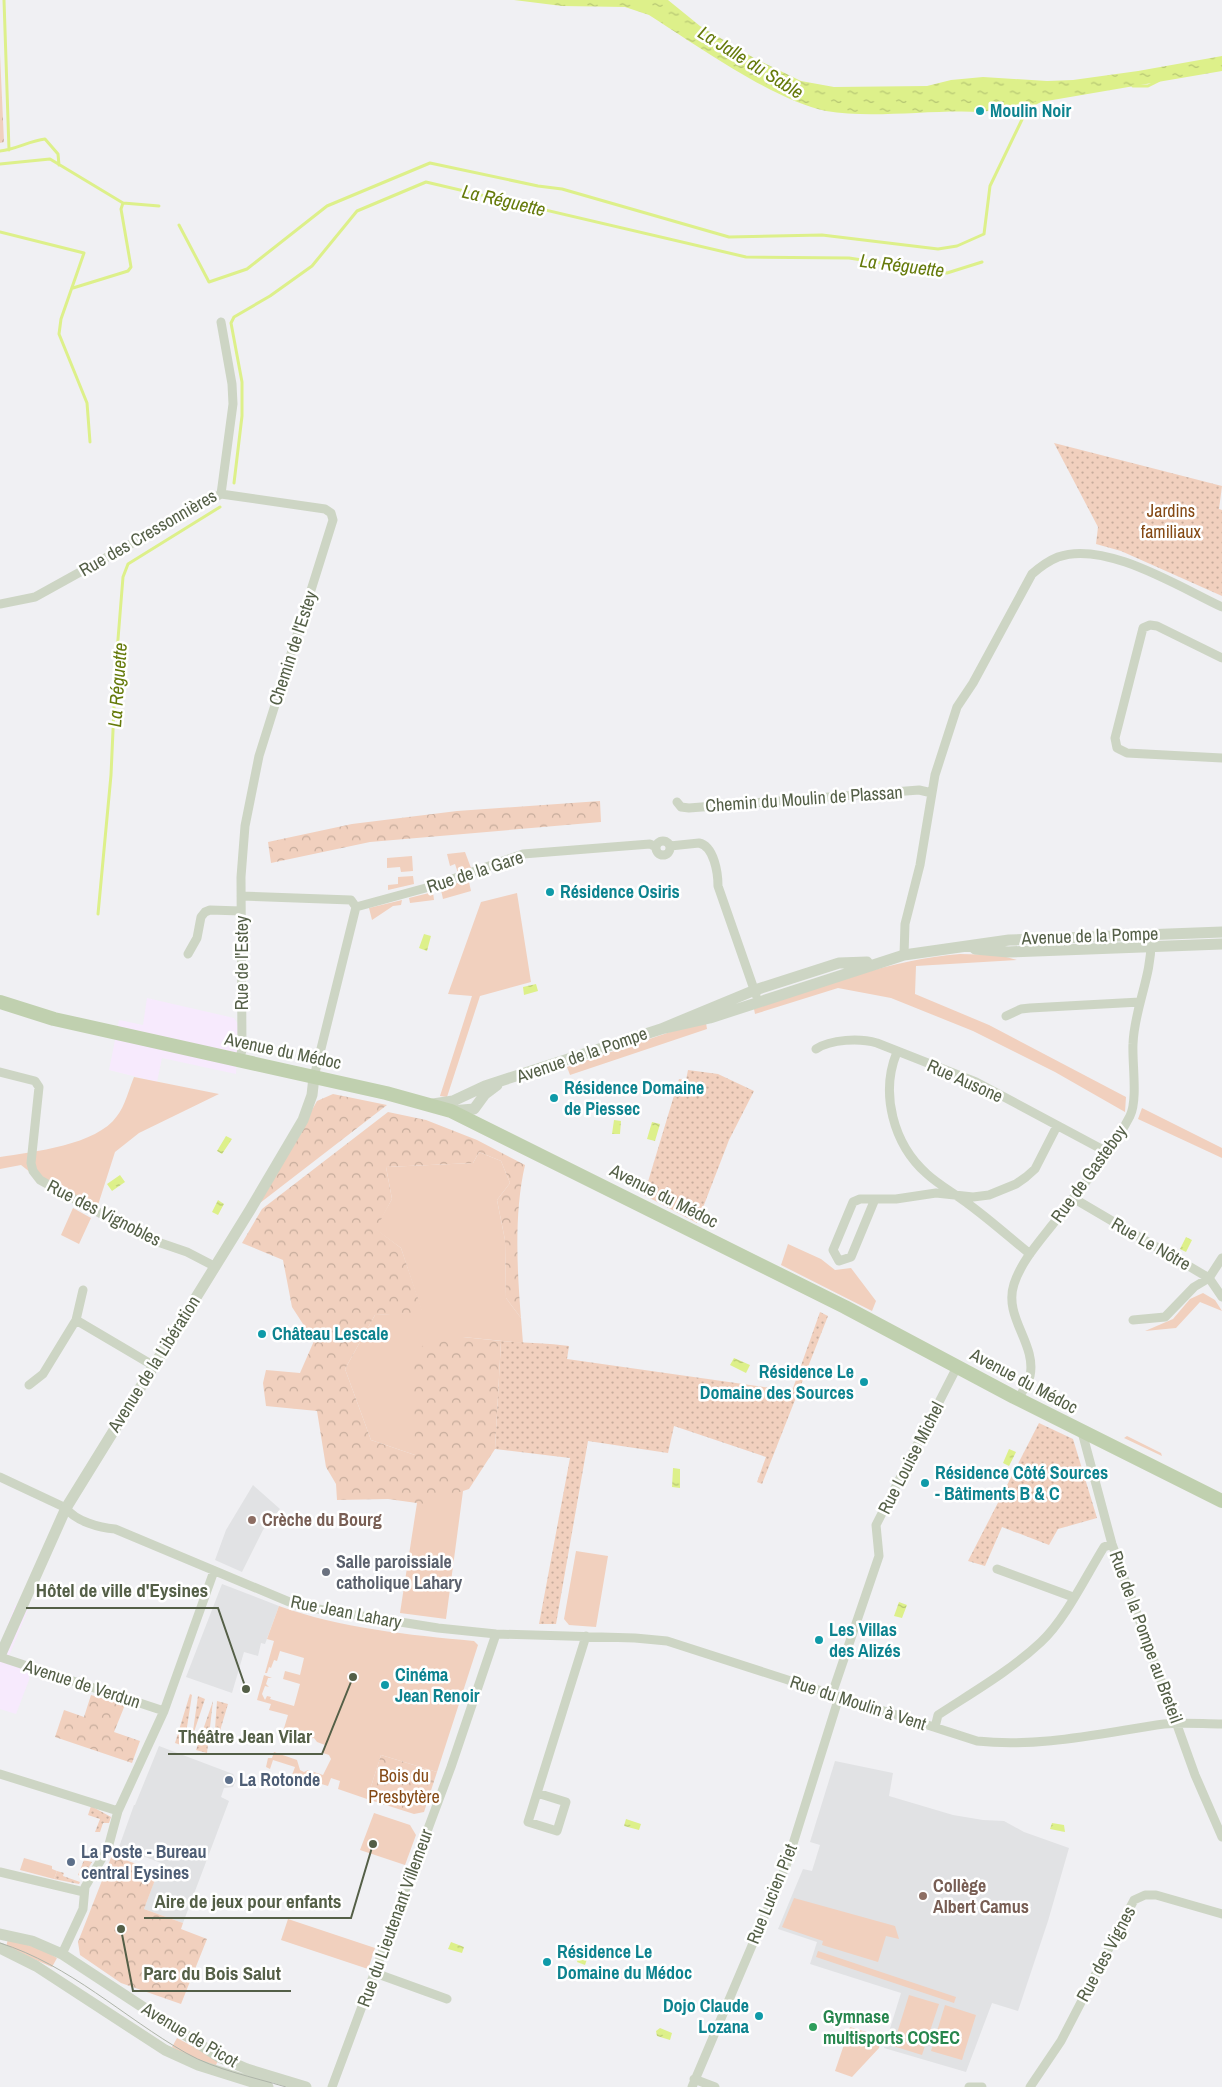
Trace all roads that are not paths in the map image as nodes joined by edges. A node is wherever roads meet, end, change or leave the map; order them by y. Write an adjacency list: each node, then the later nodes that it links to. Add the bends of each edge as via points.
1 (221, 322): 2 (street, Rue des Cressonnières, via 233,404)
2 (221, 494): 3 (street, Rue des Cressonnières, via 35,597); 9 (street, Chemin de l'Estey, via 325,509 333,520 259,756 245,826)
3 (0, 604)
4 (1222, 607): 7 (street, via 1122,560 1098,554 1059,557 1046,563 1032,574 957,707)
5 (1222, 658): 6 (street, via 1156,626 1150,624 1143,628 1114,738 1117,748 1128,753)
6 (1222, 758)
7 (932, 793): 8 (street, Chemin du Moulin de Plassan, via 919,790 689,808); 18 (street, via 920,865 905,924)
8 (677, 802)
9 (242, 896): 10 (street, via 351,900); 11 (street, Rue de l'Estey)
10 (356, 906): 20 (street, Rue de la Gare, via 433,886 523,854 650,844 656,847 662,841 667,841 670,846 704,844 718,874 718,886); 32 (street)
11 (242, 911): 17 (street, via 205,912 200,917 197,938); 30 (street, Rue de l'Estey, via 242,1050)
12 (1222, 932): 13 (street, Avenue de la Pompe)
13 (1151, 934): 15 (street, Avenue de la Pompe, via 1009,940); 16 (street, Rue de Gasteboy)
14 (1222, 944): 16 (street, Avenue de la Pompe)
15 (959, 948): 16 (street, Avenue de la Pompe, via 1008,952); 18 (street, Avenue de la Pompe)
16 (1152, 948): 23 (street, Rue de Gasteboy, via 1151,965)
17 (188, 954)
18 (904, 955): 19 (street, Avenue de la Pompe)
19 (879, 962): 20 (street, Avenue de la Pompe, via 839,963); 22 (street, Avenue de la Pompe)
20 (755, 990): 22 (street); 27 (street, Avenue de la Pompe)
21 (0, 1002): 26 (main road, Avenue du Médoc)
22 (759, 1002): 27 (street, Avenue de la Pompe, via 710,1018)
23 (1140, 1002): 25 (street, via 1030,1008); 39 (street, Rue de Gasteboy, via 1133,1043 1132,1110)
24 (0, 1011): 26 (main road, Avenue du Médoc)
25 (1006, 1016)
26 (54, 1019): 30 (main road, Avenue du Médoc)
27 (661, 1028): 33 (street, Avenue de la Pompe)
28 (816, 1049): 29 (street, Rue Ausone, via 829,1043 869,1041)
29 (897, 1052): 38 (street, Rue Ausone, via 976,1082); 40 (street, via 890,1068 888,1085 895,1124 903,1144 927,1174)
30 (239, 1061): 32 (main road, Avenue du Médoc)
31 (0, 1072): 45 (street, Rue des Vignobles, via 35,1081 39,1088 31,1162 40,1180 143,1238 187,1252)
32 (314, 1077): 34 (main road, Avenue du Médoc); 45 (street, Avenue de la Libération, via 312,1095 303,1120)
33 (502, 1082): 34 (street, Avenue de la Pompe, via 473,1090 453,1101); 35 (street, Avenue de la Pompe, via 485,1094)
34 (430, 1104): 36 (main road, Avenue du Médoc)
35 (474, 1109): 36 (street); 37 (street, via 474,1115)
36 (451, 1112): 37 (main road, Avenue du Médoc)
37 (484, 1126): 52 (main road, Avenue du Médoc, via 845,1307)
38 (1057, 1126): 39 (street, Rue Ausone); 40 (street, via 1035,1169 1016,1184 981,1197)
39 (1107, 1152): 41 (street, Rue de Gasteboy)
40 (955, 1194): 42 (street); 43 (street)
41 (1073, 1198): 43 (street, Rue de Gasteboy); 46 (street, Rue Le Nôtre)
42 (875, 1199): 42 (street, via 853,1202 833,1250 839,1261 851,1258)
43 (1030, 1254): 54 (street, Rue de Gasteboy, via 1014,1282 1011,1297 1031,1367 1028,1382)
44 (1222, 1258): 46 (street, Rue Le Nôtre)
45 (214, 1266): 51 (street, Avenue de la Libération)
46 (1210, 1278): 48 (street); 50 (street, via 1194,1287 1165,1318)
47 (83, 1290): 49 (street)
48 (1222, 1297)
49 (76, 1320): 51 (street); 53 (street, via 43,1374)
50 (1132, 1320)
51 (154, 1366): 58 (street, Avenue de la Libération)
52 (957, 1367): 54 (main road, Avenue du Médoc); 66 (street, Rue Louise Michel, via 876,1525 879,1556)
53 (29, 1385)
54 (1018, 1399): 55 (main road, Avenue du Médoc)
55 (1082, 1432): 57 (main road, Avenue du Médoc); 59 (street, Rue de la Pompe au Breteil)
56 (0, 1477): 58 (street, Rue Jean Lahary)
57 (1222, 1501)
58 (66, 1508): 61 (street, Rue Jean Lahary, via 71,1514); 65 (street, Avenue de la Libération)
59 (1112, 1544): 62 (street, via 1104,1547); 68 (street, Rue de la Pompe au Breteil)
60 (997, 1569): 62 (street)
61 (214, 1571): 63 (street, Rue Jean Lahary, via 299,1606); 67 (street)
62 (1073, 1597): 70 (street, via 1042,1641 1002,1674 938,1715)
63 (496, 1634): 64 (street, Rue du Moulin à Vent); 81 (street, Rue du Lieutenant Villemeur)
64 (586, 1636): 66 (street, Rue du Moulin à Vent, via 667,1641); 72 (street)
65 (0, 1657): 67 (street, Avenue de Verdun)
66 (836, 1695): 70 (street, Rue du Moulin à Vent); 83 (street, Rue Lucien Piet, via 787,1863)
67 (164, 1711): 73 (street)
68 (1177, 1724): 69 (street, Rue du Moulin à Vent); 70 (street, Rue du Moulin à Vent, via 1100,1736 1014,1743 977,1740); 74 (street, Rue de la Pompe au Breteil)
69 (1222, 1724)
70 (935, 1727)
71 (0, 1774): 73 (street)
72 (537, 1793): 72 (street, via 528,1822 557,1831 566,1802)
73 (118, 1811): 76 (street, via 108,1848)
74 (1222, 1837)
75 (0, 1872): 76 (street)
76 (84, 1892): 80 (street, via 83,1909)
77 (1222, 1914): 90 (street, Rue des Vignes, via 1156,1895 1134,1900 1061,2041)
78 (0, 1934): 80 (street, Avenue de Picot, via 32,1941)
79 (0, 1948): 84 (street, Avenue de Picot, via 36,1966 165,2050 199,2065)
80 (62, 1954): 85 (street, Avenue de Picot, via 219,2057)
81 (375, 1973): 82 (street); 86 (street, Rue du Lieutenant Villemeur)
82 (447, 1999)
83 (693, 2083): 87 (street)
84 (268, 2087)
85 (306, 2087)
86 (332, 2087)
87 (716, 2087)
88 (969, 2087): 89 (street)
89 (982, 2087)
90 (1030, 2087)

